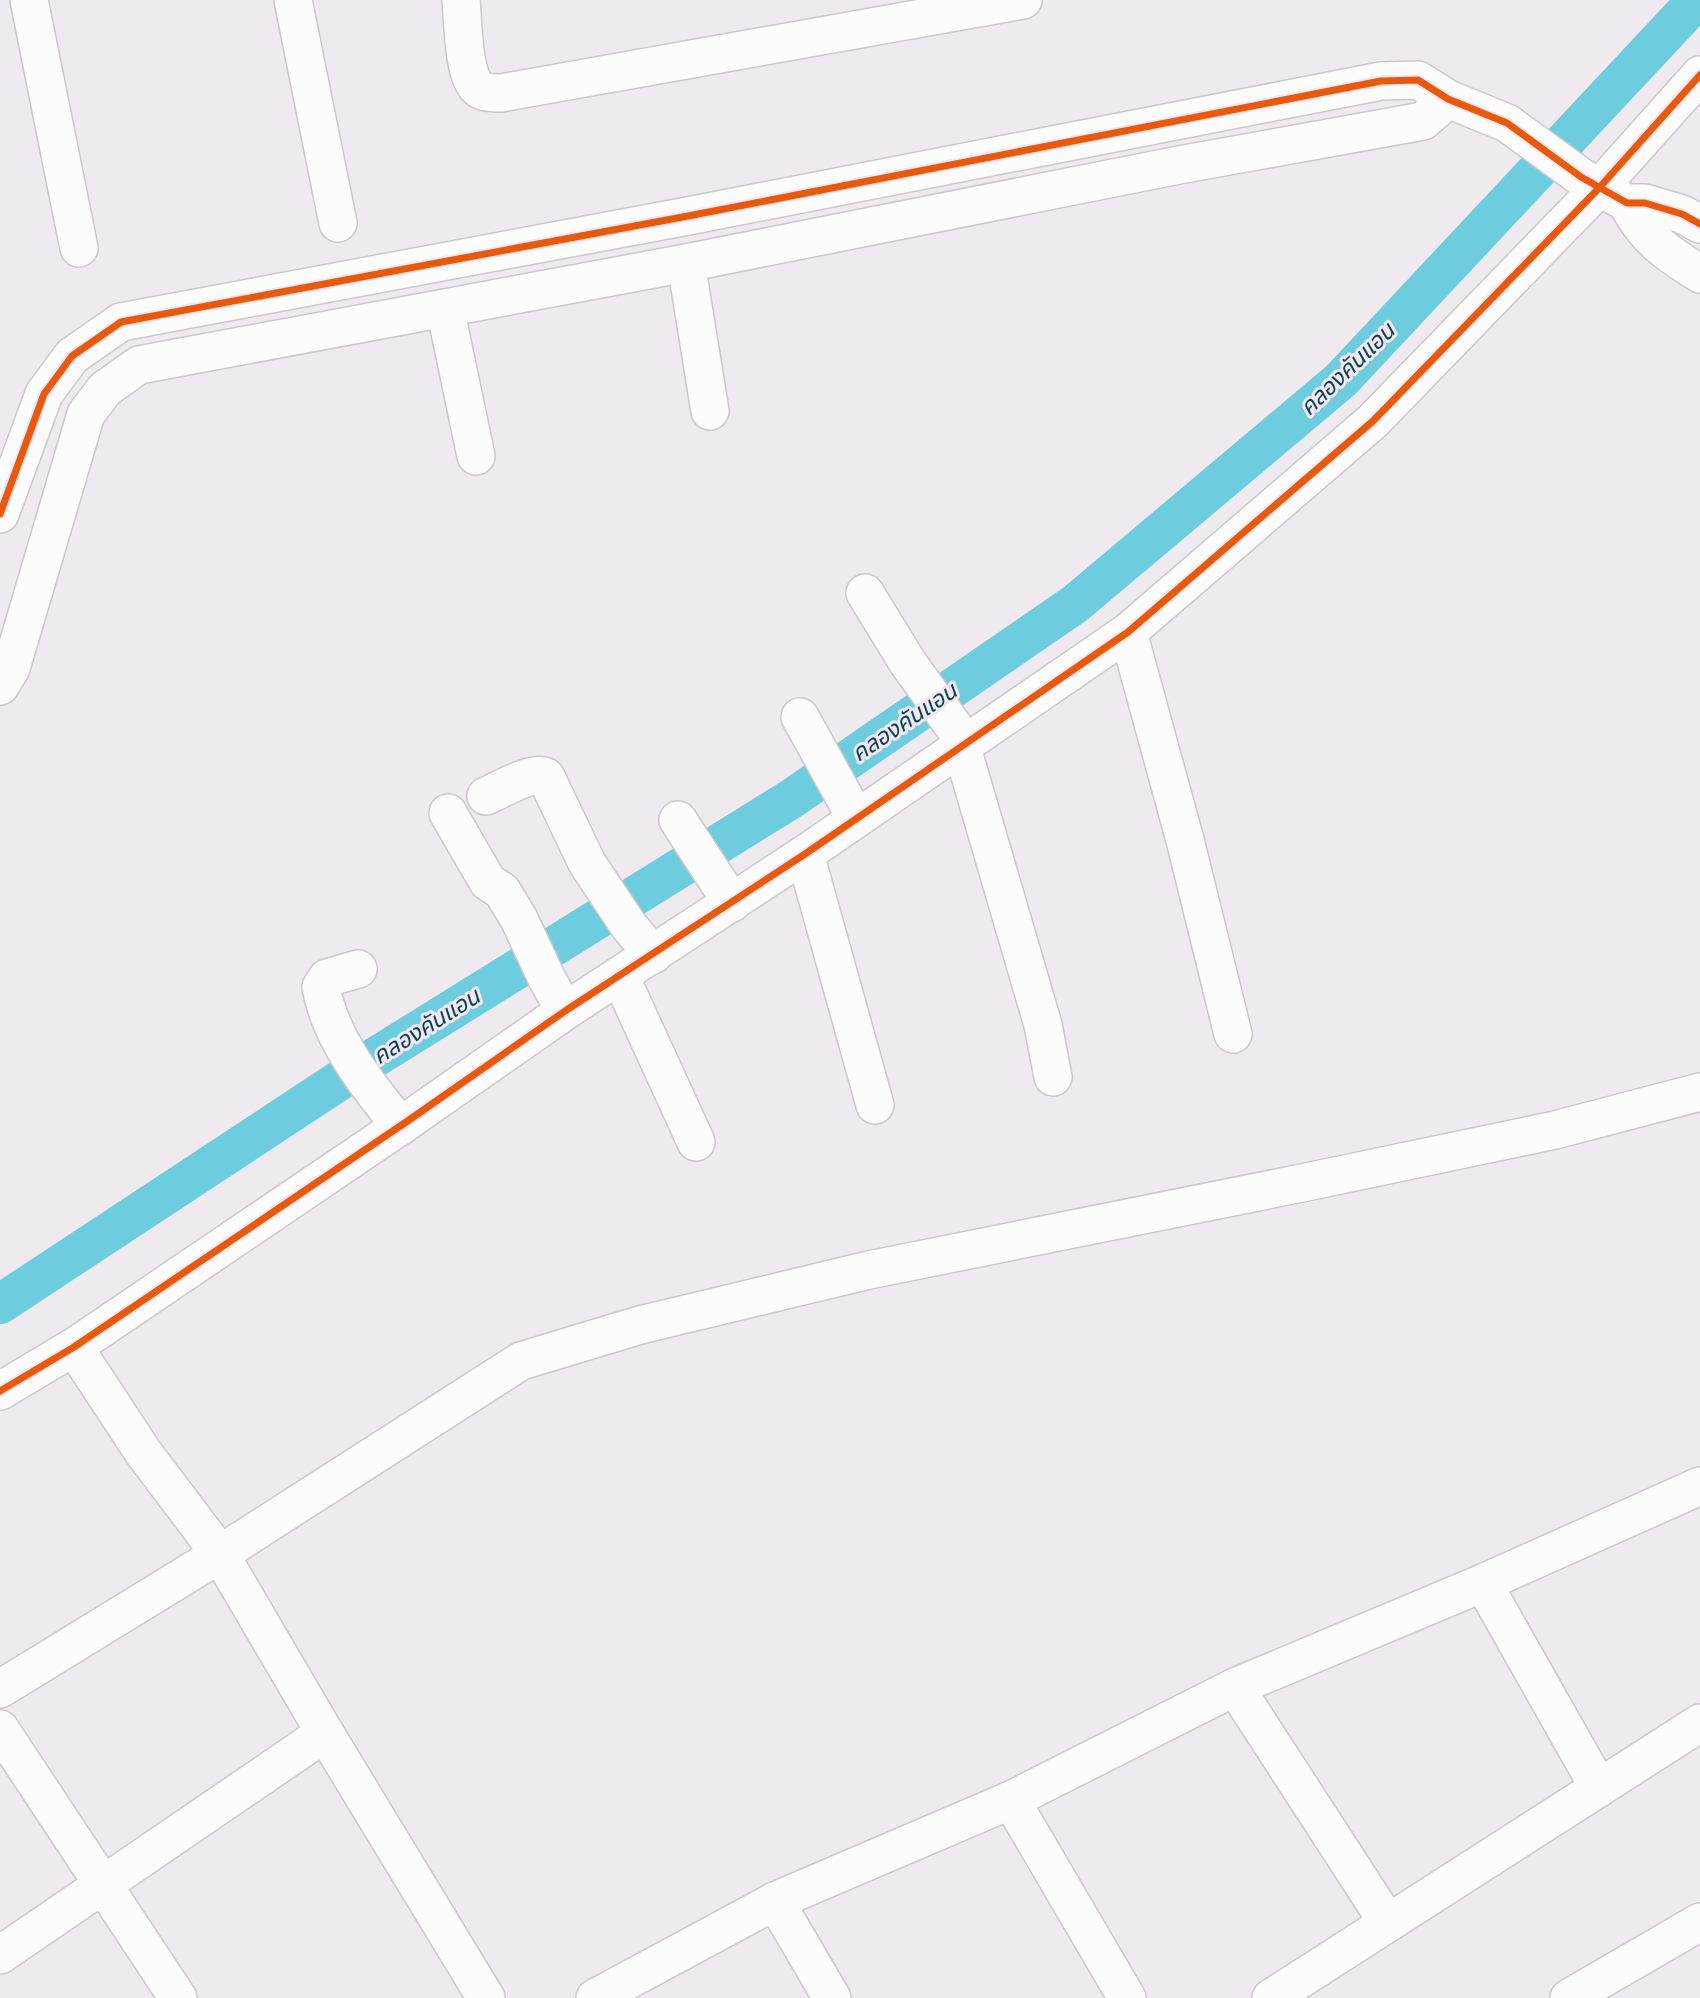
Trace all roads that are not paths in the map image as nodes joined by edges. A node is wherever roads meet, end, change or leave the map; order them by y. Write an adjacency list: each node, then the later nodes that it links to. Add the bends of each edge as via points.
1 (29, 0): 10 (street)
2 (293, 0): 8 (street)
3 (461, 0): 4 (street, via 471,82 481,91 501,93)
4 (1023, 0)
5 (1700, 75): 7 (street)
6 (1448, 99): 7 (street, via 1507,123); 11 (street, via 1423,121); 16 (street, via 1419,80 1381,81 121,322 72,356 44,394)
7 (1602, 189): 9 (street); 12 (street, via 1662,250); 18 (street, via 1373,421)
8 (338, 223)
9 (1700, 224)
10 (79, 248)
11 (687, 263): 13 (street); 14 (street)
12 (1700, 274)
13 (445, 308): 15 (street); 19 (street, via 139,365 105,389 86,414 11,668)
14 (710, 411)
15 (476, 456)
16 (0, 514)
17 (865, 593): 21 (street)
18 (1128, 632): 21 (street); 32 (street)
19 (0, 686)
20 (805, 726): 23 (street)
21 (959, 738): 23 (street); 33 (street, via 1043,1025)
22 (486, 796): 28 (street, via 530,776 546,777 587,863)
23 (852, 811): 26 (street)
24 (449, 813): 31 (street, via 488,882 502,891 519,919)
25 (678, 820): 27 (street)
26 (804, 854): 27 (street); 35 (street)
27 (723, 889): 28 (street)
28 (653, 956): 30 (street)
29 (358, 969): 36 (street, via 332,975 321,987 324,1005 375,1095)
30 (620, 976): 31 (street); 37 (street)
31 (565, 1011): 36 (street)
32 (1233, 1034)
33 (1053, 1077)
34 (1700, 1092): 41 (street, via 1555,1130 869,1270 640,1325 521,1361)
35 (875, 1105)
36 (401, 1126): 38 (street)
37 (696, 1142)
38 (74, 1347): 39 (street); 41 (street, via 143,1452)
39 (0, 1391)
40 (1700, 1486): 42 (street)
41 (220, 1554): 44 (street); 47 (street)
42 (1483, 1583): 43 (street); 48 (street)
43 (1235, 1687): 49 (street); 53 (street)
44 (0, 1689)
45 (1700, 1723): 48 (street)
46 (0, 1729): 50 (street)
47 (325, 1734): 50 (street); 56 (street)
48 (1599, 1788): 53 (street)
49 (1011, 1800): 51 (street); 59 (street)
50 (104, 1885): 54 (street); 55 (street)
51 (775, 1901): 57 (street); 58 (street)
52 (1700, 1922): 61 (street)
53 (1388, 1923): 60 (street)
54 (0, 1955)
55 (178, 1998)
56 (486, 1998)
57 (595, 1998)
58 (832, 1998)
59 (1128, 1998)
60 (1271, 1998)
61 (1569, 1998)

